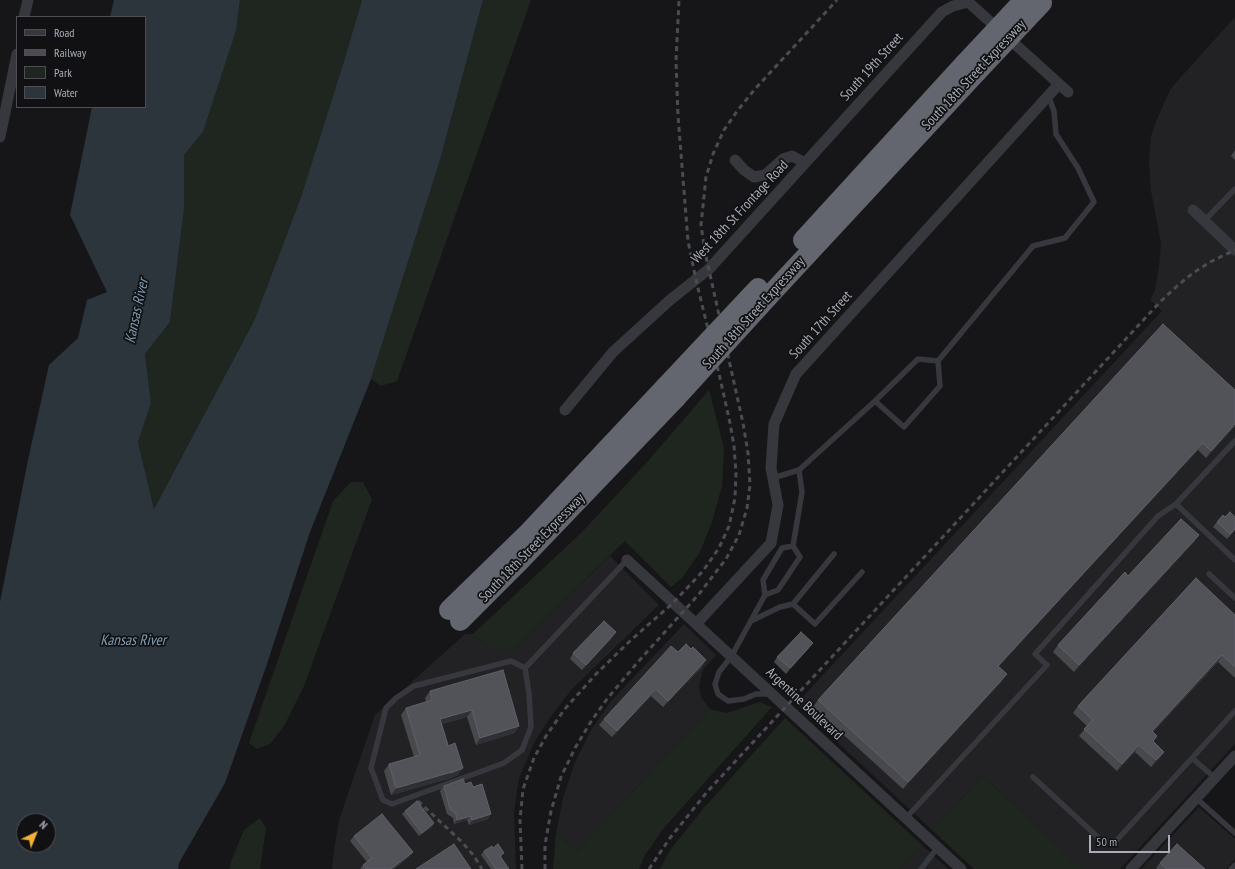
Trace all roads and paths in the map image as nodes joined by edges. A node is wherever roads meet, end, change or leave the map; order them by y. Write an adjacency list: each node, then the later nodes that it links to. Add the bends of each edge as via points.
1 (28, 0): 4 (street)
2 (967, 1): 6 (street); 11 (street, South 19th Street, via 942,12)
3 (1036, 1): 32 (highway, South 18th Street Expressway, bridge, via 763,293 520,561)
4 (24, 16)
5 (16, 59): 9 (street)
6 (1059, 84): 7 (street); 8 (street, South 17th Street)
7 (1068, 92)
8 (1048, 96): 16 (lane, via 1054,111 1056,134 1078,168 1094,202 1065,238 1033,246); 21 (street, South 17th Street, via 796,374 774,424 771,468)
9 (0, 137)
10 (736, 160): 11 (street, via 754,177 765,175 783,159 792,156)
11 (805, 163): 18 (street, West 18th St Frontage Road, via 708,269 613,352)
12 (1235, 189): 14 (lane)
13 (1193, 210): 14 (street)
14 (1204, 221): 15 (street)
15 (1235, 250)
16 (938, 361): 17 (lane, via 918,359); 17 (lane, via 940,386 904,427)
17 (875, 401): 20 (lane)
18 (565, 410)
19 (1235, 441): 22 (lane)
20 (799, 470): 21 (lane); 23 (lane, via 802,492)
21 (773, 478): 34 (street, South 17th Street, via 778,506 771,543)
22 (1176, 504): 26 (lane); 44 (lane, via 1158,516 1035,654 1047,665)
23 (793, 546): 29 (lane, via 782,548 763,580); 29 (lane, via 800,557 778,590)
24 (834, 554): 31 (lane)
25 (627, 560): 34 (street, Argentine Boulevard); 36 (lane)
26 (1235, 560)
27 (862, 572): 31 (lane, via 815,624)
28 (1209, 574): 30 (lane)
29 (765, 595): 33 (lane)
30 (1235, 598)
31 (793, 604): 33 (lane, via 780,606)
32 (454, 616)
33 (751, 621): 35 (lane)
34 (696, 624): 35 (street, Argentine Boulevard)
35 (731, 657): 37 (street, Argentine Boulevard); 37 (lane, via 719,672 715,684 718,694 728,701 756,694)
36 (525, 668): 36 (lane, via 531,727 522,750 504,763 392,804 383,800 371,768 386,708 396,698 414,686 511,661)
37 (772, 694): 44 (street, Argentine Boulevard)
38 (1235, 711): 40 (lane)
39 (1235, 756): 42 (street)
40 (1192, 758): 41 (lane, via 1116,841 1103,842); 42 (lane)
41 (1033, 777)
42 (1215, 778): 43 (street)
43 (1196, 798): 45 (lane); 50 (street)
44 (906, 818): 46 (street, Argentine Boulevard)
45 (1235, 833)
46 (938, 847): 48 (lane); 49 (street, Argentine Boulevard)
47 (1235, 865): 51 (lane)
48 (922, 869)
49 (961, 869)
50 (1131, 869)
51 (1232, 869)

